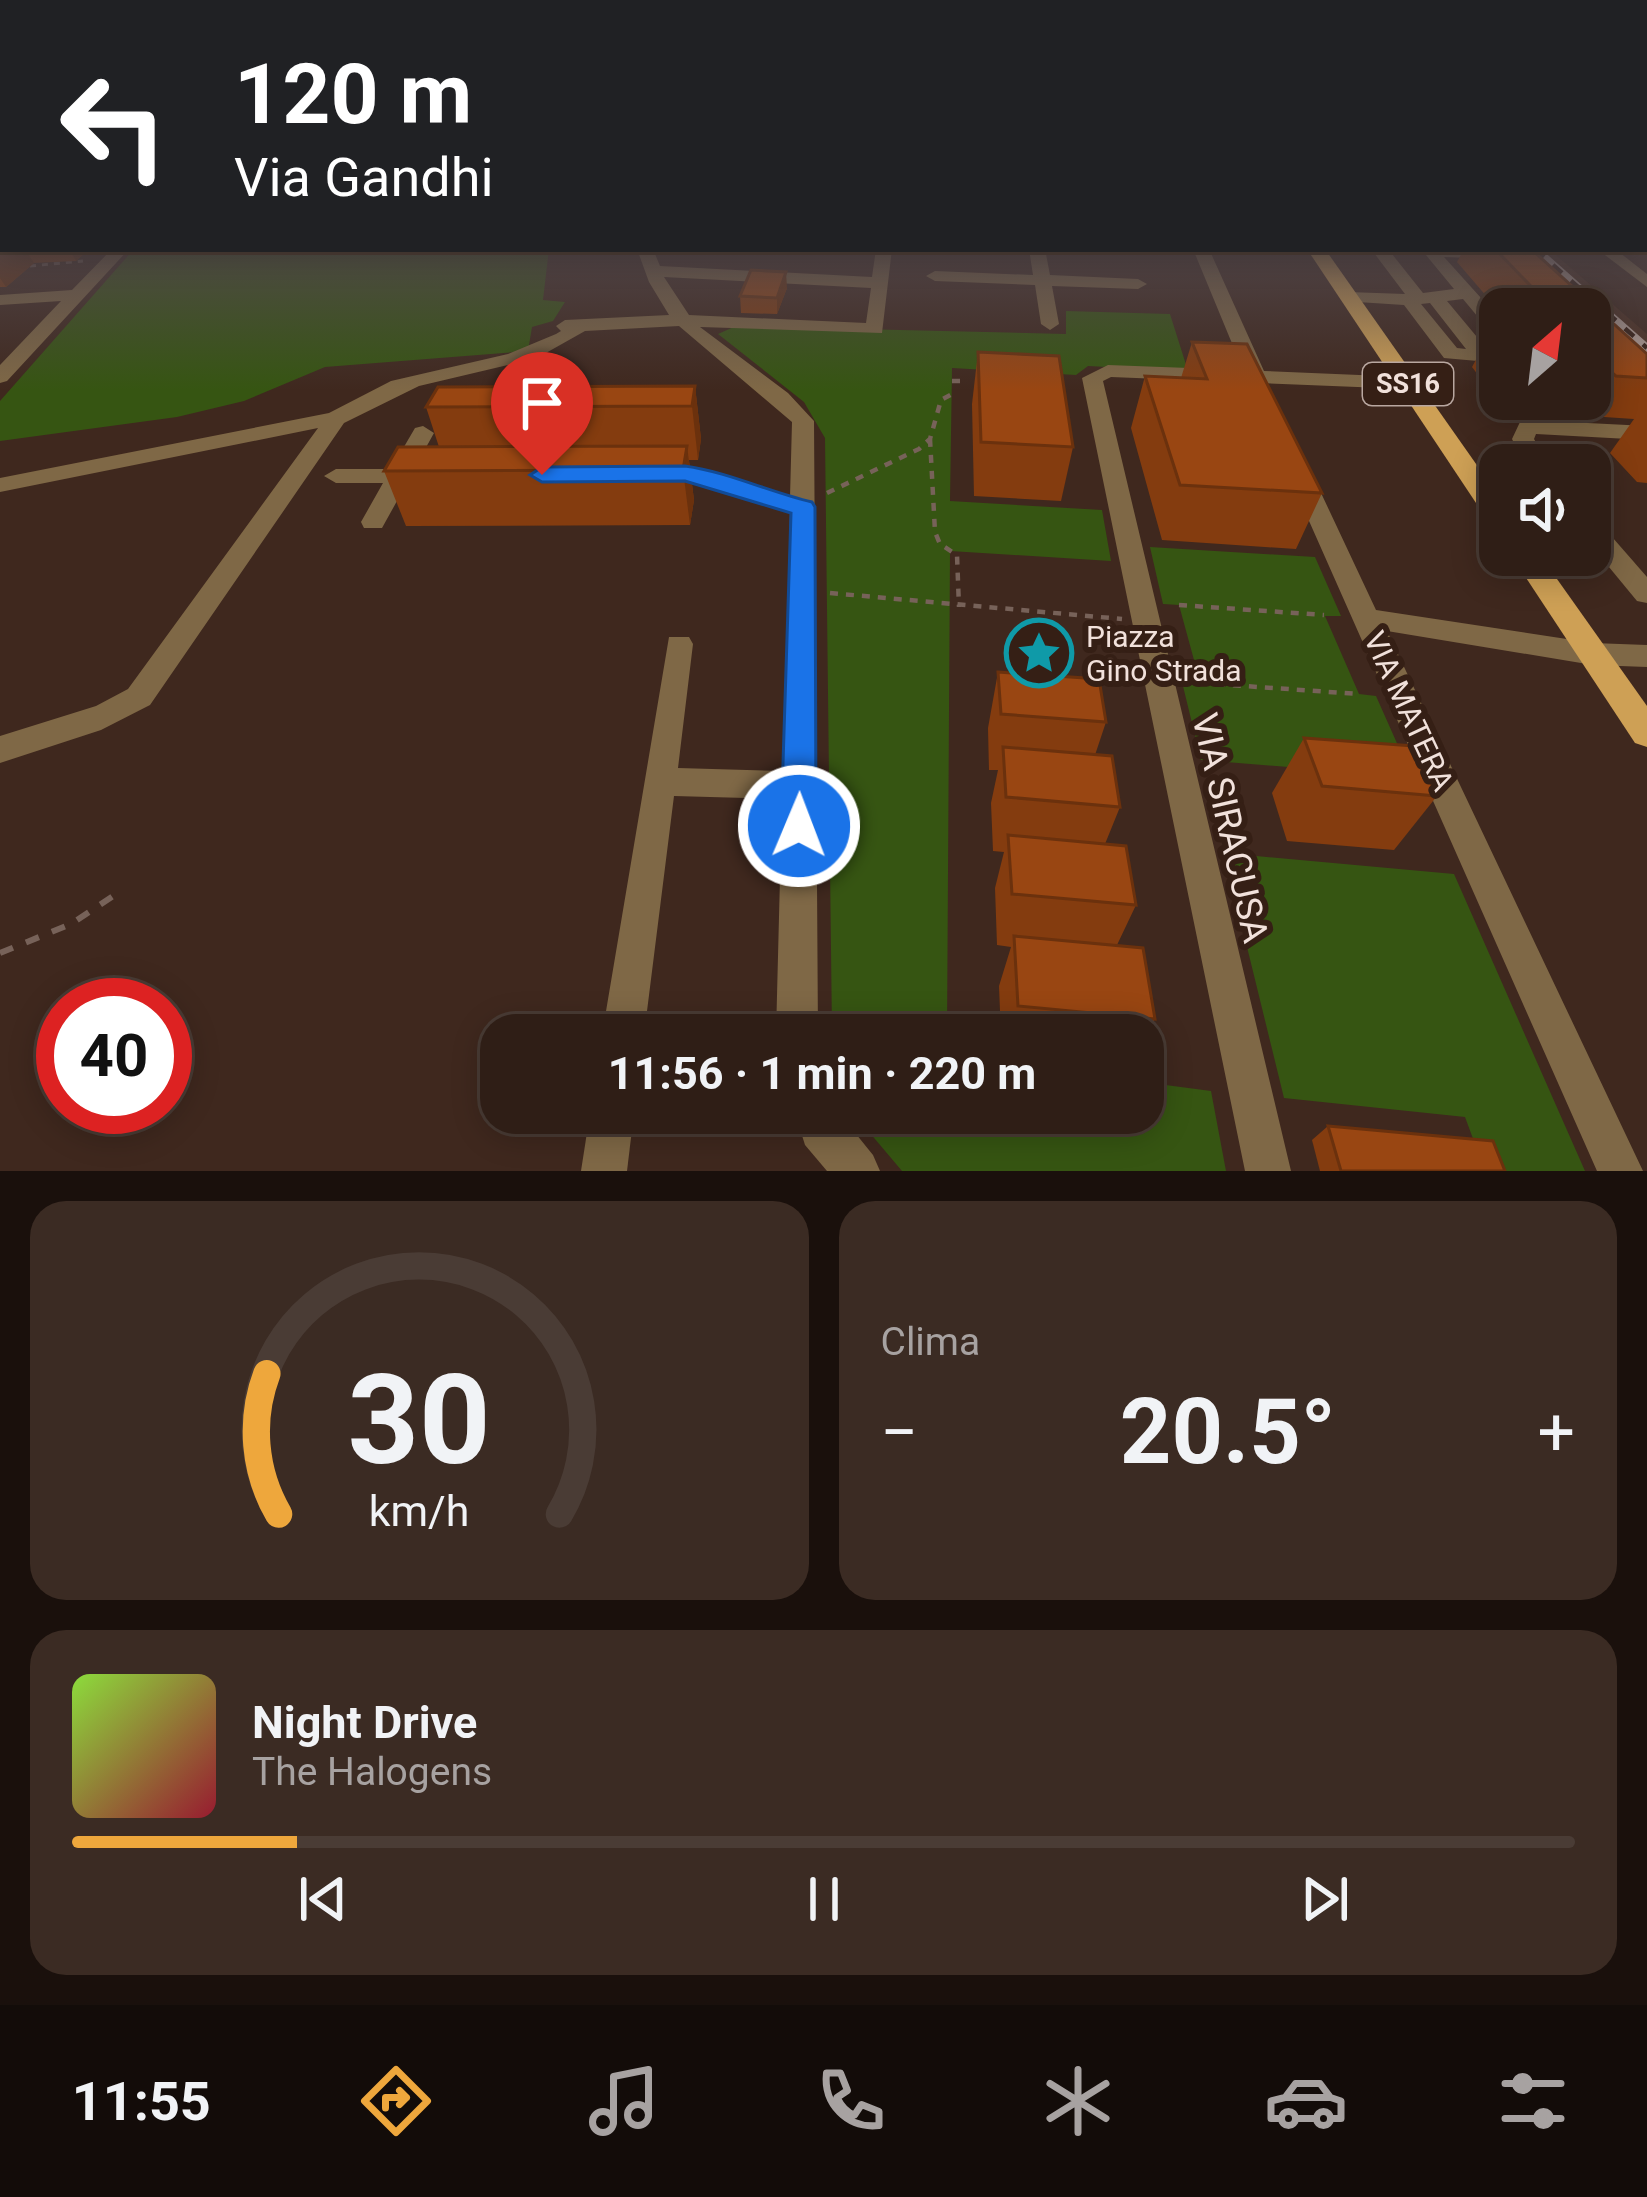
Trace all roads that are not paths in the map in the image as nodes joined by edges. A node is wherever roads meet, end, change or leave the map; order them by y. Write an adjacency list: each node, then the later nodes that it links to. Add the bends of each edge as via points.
1 (1042, 280): 19 (street)
2 (91, 281): 13 (street)
3 (657, 281): 18 (street)
4 (831, 281): 10 (street)
5 (1058, 281): 11 (street)
6 (1215, 281): 25 (street)
7 (1337, 281): 14 (main road, SS16)
8 (1406, 281): 15 (street)
9 (1457, 281): 12 (street)
10 (880, 283): 18 (street, via 875,328)
11 (1138, 284)
12 (1468, 293): 15 (street); 17 (street)
13 (77, 295): 16 (street); 20 (street)
14 (1348, 297): 15 (street); 24 (main road, SS16)
15 (1421, 299): 22 (street, via 1451,354)
16 (0, 300)
17 (1479, 306)
18 (679, 320): 26 (street, via 567,326 539,353 399,384); 39 (street, via 803,421)
19 (1050, 324)
20 (32, 344): 21 (street); 23 (street)
21 (0, 346)
22 (1479, 356)
23 (0, 377)
24 (1408, 383): 25 (street); 38 (main road, SS16)
25 (1262, 390): 58 (street, VIA SIRACUSA, via 1108,371 1092,378)
26 (336, 418): 37 (street); 49 (street, via 139,697 119,712)
27 (1575, 420): 28 (street)
28 (1583, 429): 30 (street); 32 (street, via 1528,427)
29 (423, 433): 35 (street)
30 (1647, 434)
31 (1287, 444): 44 (street, VIA MATERA)
32 (1525, 444)
33 (637, 474): 39 (street, via 708,476 752,497)
34 (336, 476): 35 (street)
35 (399, 476): 36 (street); 40 (street)
36 (446, 476)
37 (0, 485)
38 (1479, 487)
39 (815, 500): 51 (street)
40 (373, 522)
41 (1611, 552): 43 (street)
42 (1539, 576): 46 (main road)
43 (1647, 594)
44 (1367, 618): 46 (street); 59 (street, VIA MATERA)
45 (679, 644): 50 (street)
46 (1593, 654): 47 (street); 48 (main road)
47 (1647, 656)
48 (1647, 733)
49 (0, 750)
50 (659, 782): 51 (street); 52 (street)
51 (800, 785): 53 (street)
52 (626, 1014)
53 (797, 1014)
54 (609, 1134): 56 (street)
55 (825, 1134): 57 (street)
56 (604, 1171)
57 (856, 1171)
58 (1268, 1171)
59 (1620, 1171)

